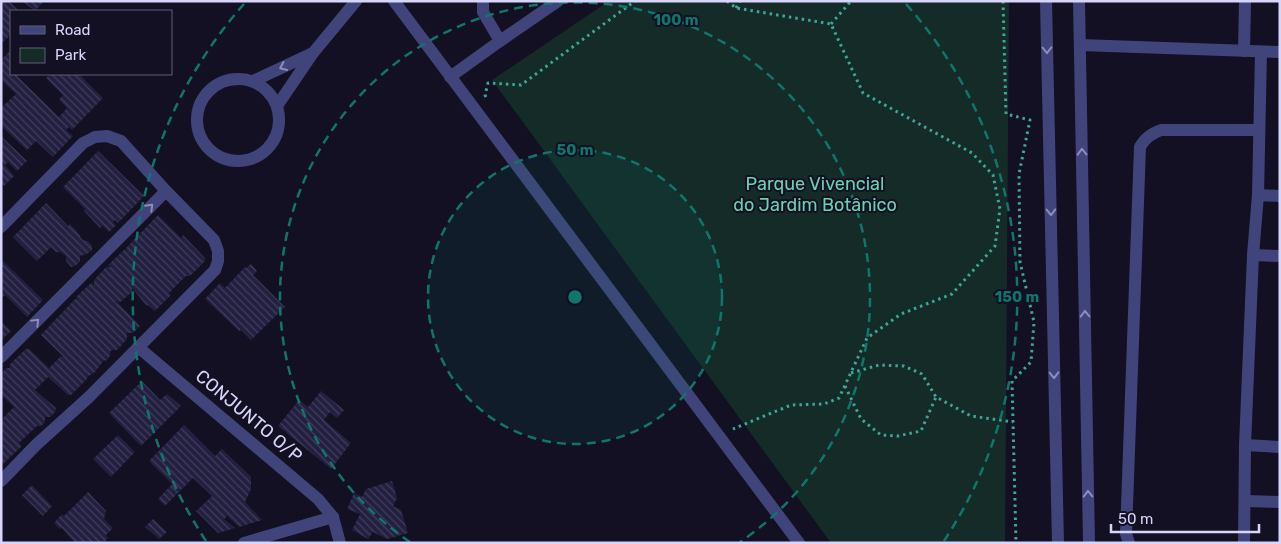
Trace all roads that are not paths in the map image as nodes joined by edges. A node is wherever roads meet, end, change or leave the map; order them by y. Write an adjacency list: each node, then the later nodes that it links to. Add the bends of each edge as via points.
1 (356, 1): 13 (street)
2 (394, 1): 14 (street)
3 (483, 1): 8 (street, via 483,12)
4 (558, 1): 8 (street)
5 (1046, 1): 35 (street, one-way to 35)
6 (1079, 1): 9 (street)
7 (1246, 1): 10 (street)
8 (500, 41): 14 (street)
9 (1080, 45): 10 (street); 36 (street, one-way to 9)
10 (1244, 51): 11 (street)
11 (1261, 52): 12 (street); 17 (street)
12 (1280, 52)
13 (313, 53): 15 (street, one-way to 15); 16 (street)
14 (450, 77): 34 (street)
15 (253, 81): 16 (street, via 268,91); 16 (street, via 240,78 226,80 203,96 197,109 196,123 208,149 232,161 260,156 277,134 280,120)
16 (277, 106)
17 (1258, 130): 19 (street); 37 (street, via 1161,130 1148,136 1140,147 1126,524)
18 (166, 192): 21 (street, via 121,141 107,136 95,138 83,143); 24 (street, via 214,240 218,261 215,270); 25 (street, one-way to 18)
19 (1258, 195): 20 (street); 22 (street)
20 (1280, 196)
21 (1, 227)
22 (1253, 255): 23 (street); 26 (street)
23 (1280, 256)
24 (138, 347): 28 (street, via 36,444); 31 (street, CONJUNTO O/P, via 296,479)
25 (1, 357)
26 (1245, 445): 27 (street); 29 (street)
27 (1280, 447)
28 (1, 482)
29 (1245, 501): 30 (street); 38 (street)
30 (1280, 502)
31 (333, 517): 32 (street); 33 (street)
32 (244, 543)
33 (340, 543)
34 (799, 543)
35 (1058, 543)
36 (1088, 543)
37 (1129, 543)
38 (1244, 543)

